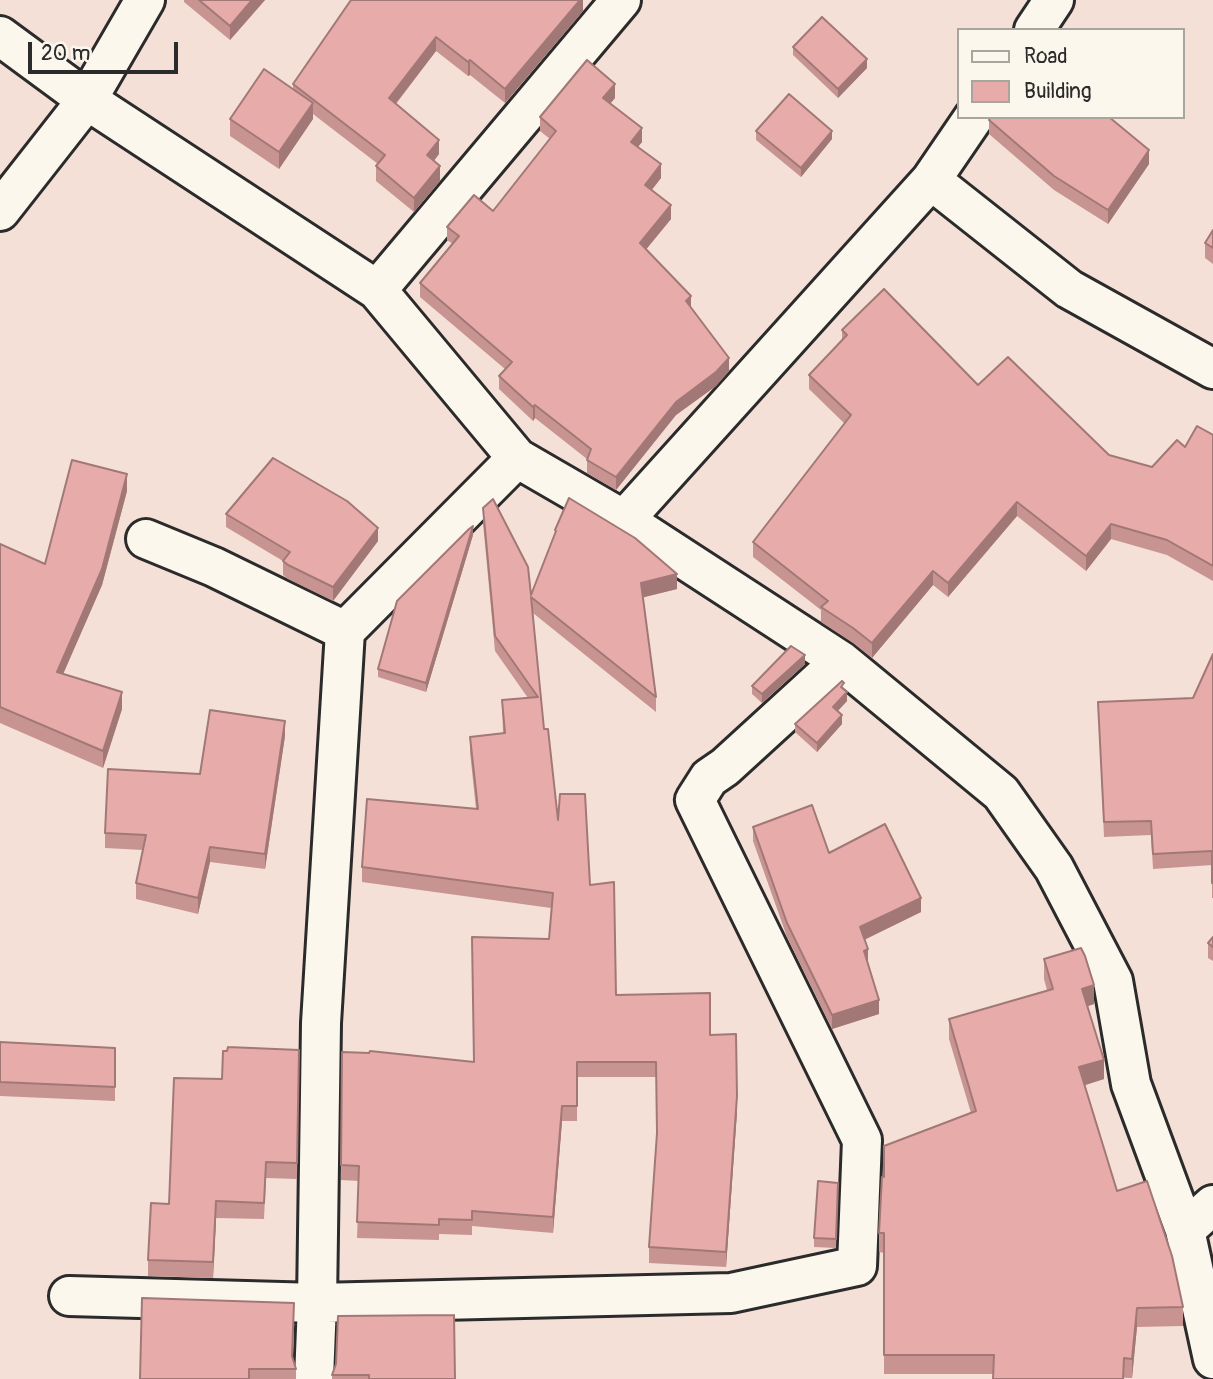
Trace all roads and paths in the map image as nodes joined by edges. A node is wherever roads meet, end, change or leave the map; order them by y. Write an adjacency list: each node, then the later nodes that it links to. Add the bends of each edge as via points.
1 (145, 0): 6 (street)
2 (621, 0): 10 (street)
3 (1054, 0): 4 (street)
4 (1035, 28)
5 (0, 36): 6 (street)
6 (87, 100): 9 (street); 10 (street)
7 (973, 119): 8 (street)
8 (931, 180): 11 (street, via 1069,289); 13 (street)
9 (0, 211)
10 (377, 290): 12 (street)
11 (1213, 369)
12 (517, 458): 13 (street); 15 (street)
13 (624, 520): 16 (street)
14 (146, 539): 15 (street)
15 (345, 631): 20 (street, via 321,1023)
16 (841, 662): 18 (street, via 1001,793 1054,868 1113,981 1131,1084); 20 (street, via 709,778 695,800 862,1140 857,1266 730,1293)
17 (1213, 1205): 18 (street)
18 (1185, 1230): 21 (street)
19 (69, 1296): 20 (street)
20 (317, 1303): 22 (street)
21 (1213, 1361): 23 (street)
22 (314, 1379)
23 (1211, 1379)

